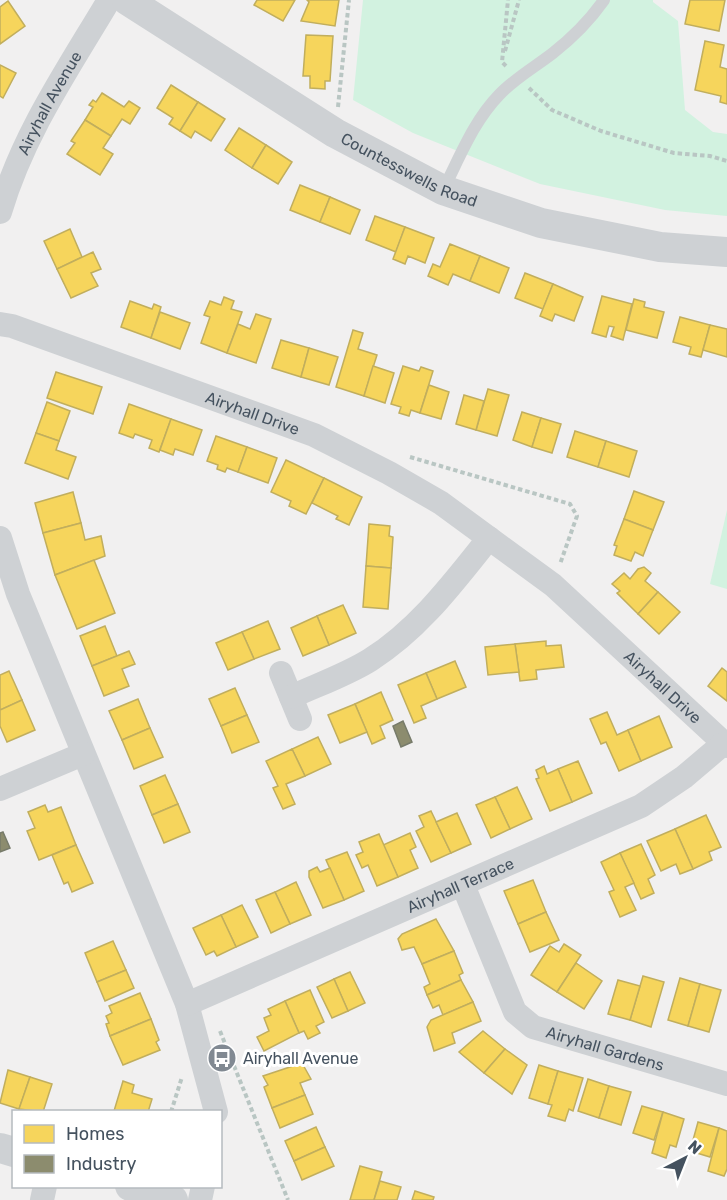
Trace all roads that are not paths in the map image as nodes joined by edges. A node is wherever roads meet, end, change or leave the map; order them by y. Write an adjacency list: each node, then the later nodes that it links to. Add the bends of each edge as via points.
1 (109, 0): 4 (street, Airyhall Avenue)
2 (127, 0): 5 (street, Countesswells Road, via 335,133)
3 (604, 0): 5 (lane, via 592,17 553,53 498,96 472,131)
4 (6, 168): 6 (street, Airyhall Avenue)
5 (443, 190): 7 (street, Countesswells Road, via 541,223 660,248)
6 (0, 212)
7 (727, 252)
8 (0, 324): 10 (street, Airyhall Drive, via 314,435 441,503)
9 (0, 538): 11 (street)
10 (489, 538): 13 (street, via 407,633 369,661); 15 (street, Airyhall Drive, via 553,585)
11 (9, 597): 16 (street)
12 (281, 673): 13 (street)
13 (291, 697): 14 (street)
14 (300, 719)
15 (725, 745): 18 (street, Airyhall Terrace, via 641,806)
16 (83, 754): 17 (street); 19 (street)
17 (0, 789)
18 (463, 885): 19 (street, Airyhall Terrace); 20 (street, Airyhall Gardens, via 515,1012 533,1027)
19 (187, 1004): 21 (street)
20 (727, 1084)
21 (215, 1110)
22 (136, 1188): 23 (street)
23 (173, 1200)

